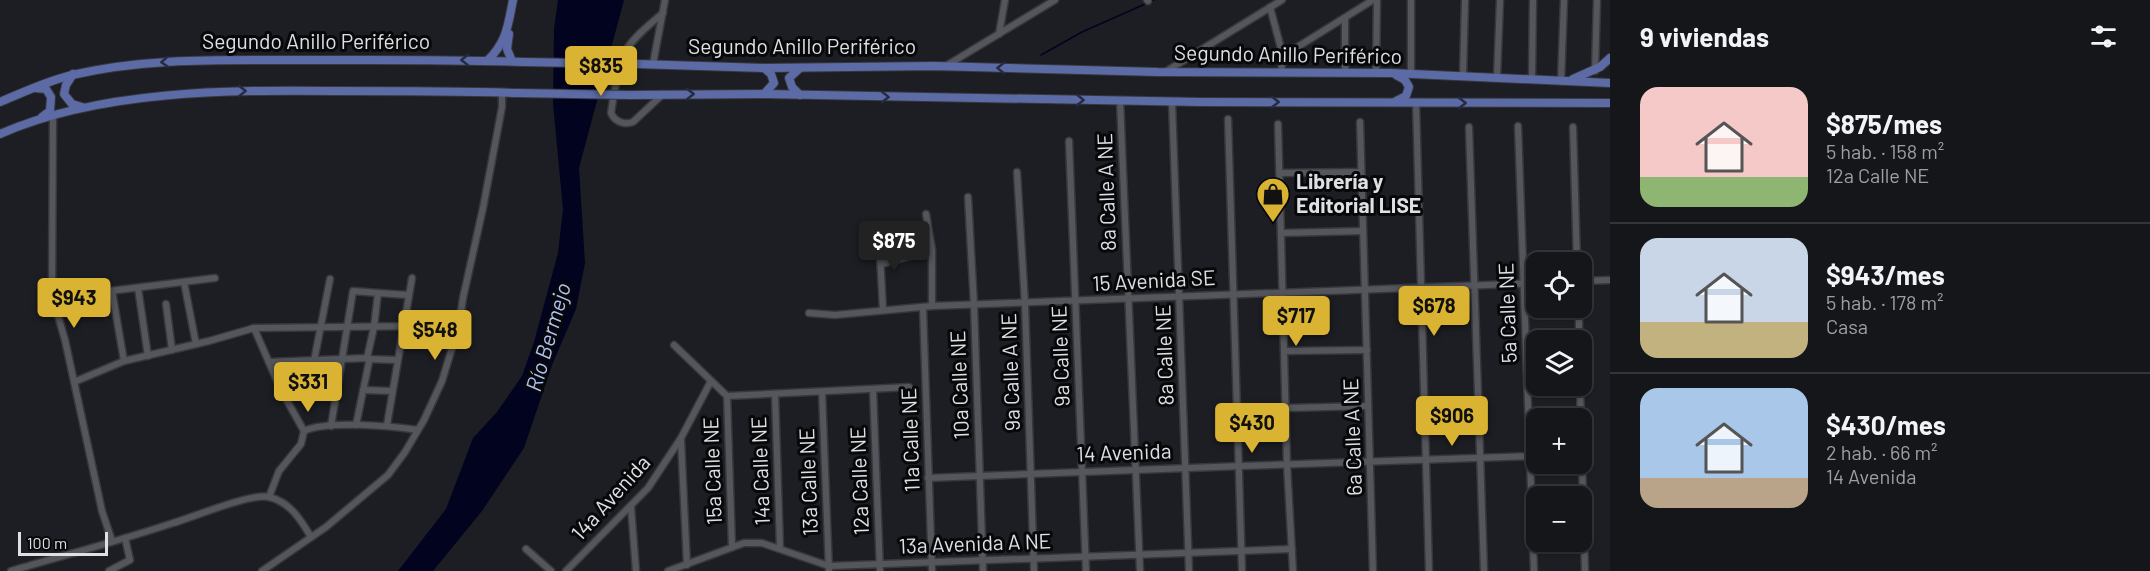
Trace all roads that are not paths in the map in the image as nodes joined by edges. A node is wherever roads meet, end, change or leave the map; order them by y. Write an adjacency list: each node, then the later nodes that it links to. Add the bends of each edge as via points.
1 (514, 0): 19 (main road, via 504,40); 20 (main road, via 507,49)
2 (665, 0): 14 (street)
3 (1005, 0): 16 (street)
4 (1055, 0): 16 (street)
5 (1282, 0): 13 (street)
6 (1375, 0): 15 (street); 29 (street)
7 (1411, 0): 32 (street)
8 (1465, 0): 33 (street)
9 (1500, 0): 34 (street)
10 (1533, 0): 35 (street)
11 (1564, 0): 36 (street)
12 (1596, 0): 25 (street)
13 (1270, 7): 17 (street); 26 (street)
14 (663, 13): 21 (street); 40 (street, via 627,49 611,113 621,122 633,122)
15 (1345, 18): 17 (street); 28 (street)
16 (999, 34): 23 (street)
17 (1283, 56): 27 (street)
18 (1610, 58): 25 (main road)
19 (487, 61): 20 (main road, Segundo Anillo Periférico); 31 (main road, Segundo Anillo Periférico, one-way to 31, via 206,59)
20 (512, 61): 21 (main road, Segundo Anillo Periférico, bridge)
21 (653, 64): 24 (main road, Segundo Anillo Periférico)
22 (801, 67): 23 (main road, Segundo Anillo Periférico); 24 (main road, Segundo Anillo Periférico); 42 (main road, via 789,78)
23 (944, 67): 26 (main road, Segundo Anillo Periférico, one-way to 23)
24 (764, 68): 41 (main road, via 774,83)
25 (1594, 70): 36 (main road)
26 (1165, 72): 27 (main road, Segundo Anillo Periférico)
27 (1281, 73): 28 (main road, Segundo Anillo Periférico)
28 (1345, 73): 29 (main road, Segundo Anillo Periférico)
29 (1376, 73): 30 (main road, Segundo Anillo Periférico)
30 (1391, 73): 32 (main road, Segundo Anillo Periférico); 46 (main road, via 1403,78 1409,87 1406,96)
31 (73, 74): 38 (main road, Segundo Anillo Periférico); 49 (main road, via 64,94 72,104)
32 (1411, 74): 33 (main road, Segundo Anillo Periférico)
33 (1464, 76): 34 (main road, Segundo Anillo Periférico)
34 (1497, 77): 35 (main road, Segundo Anillo Periférico)
35 (1532, 78): 36 (main road, Segundo Anillo Periférico)
36 (1564, 81): 37 (main road, Segundo Anillo Periférico)
37 (1610, 83)
38 (30, 88): 44 (main road, Segundo Anillo Periférico); 52 (main road, via 46,89 51,97 50,111)
39 (502, 92): 40 (main road, bridge); 49 (main road, one-way to 39, via 214,92); 131 (street, via 459,325 442,381)
40 (663, 94): 41 (main road, one-way to 41)
41 (764, 94): 42 (main road)
42 (800, 95): 43 (main road, one-way to 43)
43 (1120, 100): 45 (main road); 89 (street, 8a Calle A NE)
44 (0, 102)
45 (1172, 102): 46 (main road, one-way to 46); 87 (street, 8a Calle NE)
46 (1389, 103): 47 (main road)
47 (1416, 103): 48 (main road, one-way to 48); 79 (street)
48 (1610, 103)
49 (82, 107): 50 (main road)
50 (53, 115): 52 (main road); 88 (street)
51 (1228, 119): 85 (street)
52 (39, 120): 58 (main road)
53 (1360, 122): 61 (street, 6a Calle A NE)
54 (1278, 124): 62 (street)
55 (1518, 126): 77 (street, 5a Calle NE)
56 (1469, 127): 78 (street)
57 (1573, 127): 69 (street)
58 (0, 134)
59 (1069, 141): 90 (street, 9a Calle NE)
60 (1017, 172): 92 (street, 9a Calle A NE)
61 (1361, 172): 62 (street); 65 (street, 6a Calle A NE)
62 (1280, 173): 66 (street)
63 (968, 197): 93 (street, 10a Calle NE)
64 (926, 214): 68 (street)
65 (1363, 231): 66 (street); 81 (street, 6a Calle A NE)
66 (1281, 233): 83 (street)
67 (879, 237): 70 (street)
68 (932, 250): 70 (street); 94 (street)
69 (1577, 252)
70 (882, 264): 96 (street)
71 (215, 278): 76 (street)
72 (412, 278): 86 (street)
73 (330, 279): 103 (street)
74 (1610, 280): 75 (street)
75 (1592, 281)
76 (184, 282): 80 (street); 104 (street)
77 (1523, 283): 78 (street, 15 Avenida SE); 127 (street, 5a Calle NE)
78 (1474, 285): 79 (street, 15 Avenida SE); 135 (street)
79 (1421, 287): 81 (street, 15 Avenida SE); 136 (street)
80 (138, 288): 82 (street); 109 (street)
81 (1365, 289): 83 (street, 15 Avenida SE); 107 (street, 6a Calle A NE)
82 (112, 291): 88 (street); 113 (street)
83 (1283, 292): 85 (street, 15 Avenida SE); 108 (street)
84 (378, 293): 86 (street); 99 (street); 102 (street, via 353,291)
85 (1233, 294): 87 (street, 15 Avenida SE); 139 (street)
86 (408, 295): 100 (street)
87 (1179, 296): 89 (street, 15 Avenida SE); 140 (street, 8a Calle NE)
88 (53, 298): 117 (street)
89 (1128, 298): 90 (street, 15 Avenida SE); 141 (street, 8a Calle A NE)
90 (1076, 301): 92 (street, 15 Avenida SE); 142 (street, 9a Calle NE)
91 (166, 304): 106 (street)
92 (1025, 304): 93 (street, 15 Avenida SE); 143 (street, 9a Calle A NE)
93 (974, 305): 94 (street, 15 Avenida SE); 146 (street, 10a Calle NE)
94 (932, 306): 95 (street, 15 Avenida SE)
95 (922, 308): 96 (street, 15 Avenida SE); 147 (street, 11a Calle NE)
96 (883, 310): 97 (street, 15 Avenida SE, via 835,315)
97 (809, 313)
98 (418, 326): 100 (street)
99 (374, 327): 100 (street); 102 (street); 111 (street)
100 (404, 327): 112 (street)
101 (254, 328): 103 (street); 104 (street); 115 (street)
102 (347, 328): 103 (street); 110 (street)
103 (321, 329): 114 (street)
104 (196, 344): 106 (street)
105 (674, 345): 116 (street)
106 (172, 350): 109 (street)
107 (1367, 350): 108 (street); 125 (street, 6a Calle A NE)
108 (1284, 351): 126 (street)
109 (148, 356): 113 (street)
110 (342, 359): 111 (street); 114 (street); 130 (street)
111 (368, 359): 112 (street); 120 (street)
112 (397, 360): 121 (street)
113 (124, 361): 117 (street)
114 (314, 361): 115 (street)
115 (269, 362): 132 (street)
116 (711, 381): 124 (street); 133 (street, 14a Avenida)
117 (74, 382): 152 (street)
118 (909, 387): 119 (street)
119 (873, 389): 122 (street); 165 (street, 12a Calle NE)
120 (363, 390): 121 (street); 128 (street)
121 (392, 391): 129 (street)
122 (822, 392): 123 (street); 166 (street, 13a Calle NE)
123 (775, 394): 124 (street); 154 (street, 14a Calle NE)
124 (727, 396): 153 (street, 15a Calle NE)
125 (1368, 406): 126 (street); 137 (street, 6a Calle A NE)
126 (1286, 408): 138 (street)
127 (1530, 408)
128 (356, 425): 129 (street); 130 (street)
129 (387, 425): 131 (street)
130 (331, 426): 132 (street)
131 (418, 430): 151 (street, via 388,475)
132 (304, 431): 148 (street, via 301,444 279,471)
133 (681, 438): 149 (street, 14a Avenida); 164 (street)
134 (1526, 456): 135 (street, 14 Avenida)
135 (1479, 458): 136 (street, 14 Avenida); 184 (street)
136 (1425, 460): 137 (street, 14 Avenida); 183 (street)
137 (1370, 463): 138 (street, 14 Avenida); 182 (street, 6a Calle A NE)
138 (1287, 465): 139 (street, 14 Avenida); 156 (street)
139 (1238, 466): 140 (street, 14 Avenida); 157 (street)
140 (1185, 468): 141 (street, 14 Avenida); 158 (street, 8a Calle NE)
141 (1135, 469): 142 (street, 14 Avenida); 159 (street, 8a Calle A NE)
142 (1082, 471): 143 (street, 14 Avenida); 160 (street, 9a Calle NE)
143 (1030, 474): 146 (street, 14 Avenida); 161 (street, 9a Calle A NE)
144 (1533, 474): 185 (street, 5a Calle NE)
145 (1583, 474): 186 (street)
146 (980, 476): 147 (street, 14 Avenida); 162 (street, 10a Calle NE)
147 (928, 478): 163 (street, 11a Calle NE)
148 (269, 497): 150 (street, via 237,502); 151 (street, via 288,506)
149 (631, 507): 171 (street, 14a Avenida); 172 (street)
150 (125, 537): 152 (street); 168 (street, via 130,560)
151 (311, 537): 169 (street)
152 (112, 542): 167 (street)
153 (732, 546): 154 (street, 13a Avenida A NE, via 762,543); 164 (street, 13a Avenida A NE)
154 (780, 548): 166 (street, 13a Avenida A NE)
155 (526, 549): 170 (street)
156 (1292, 549): 157 (street, 13a Avenida A NE); 181 (street)
157 (1241, 550): 158 (street, 13a Avenida A NE); 180 (street)
158 (1189, 553): 159 (street, 13a Avenida A NE); 179 (street, 8a Calle NE)
159 (1139, 555): 160 (street, 13a Avenida A NE); 178 (street, 8a Calle A NE)
160 (1085, 557): 161 (street, 13a Avenida A NE); 177 (street, 9a Calle NE)
161 (1034, 558): 162 (street, 13a Avenida A NE); 176 (street, 9a Calle A NE)
162 (982, 562): 163 (street, 13a Avenida A NE); 175 (street, 10a Calle NE)
163 (932, 563): 165 (street, 13a Avenida A NE); 174 (street, 11a Calle NE)
164 (687, 565): 173 (street, 13a Avenida A NE)
165 (880, 568): 166 (street, 13a Avenida A NE)
166 (829, 569)
167 (11, 571)
168 (109, 571)
169 (262, 571)
170 (550, 571)
171 (566, 571)
172 (636, 571)
173 (668, 571)
174 (932, 571)
175 (983, 571)
176 (1034, 571)
177 (1086, 571)
178 (1140, 571)
179 (1189, 571)
180 (1242, 571)
181 (1293, 571)
182 (1373, 571)
183 (1429, 571)
184 (1484, 571)
185 (1533, 571)
186 (1585, 571)

